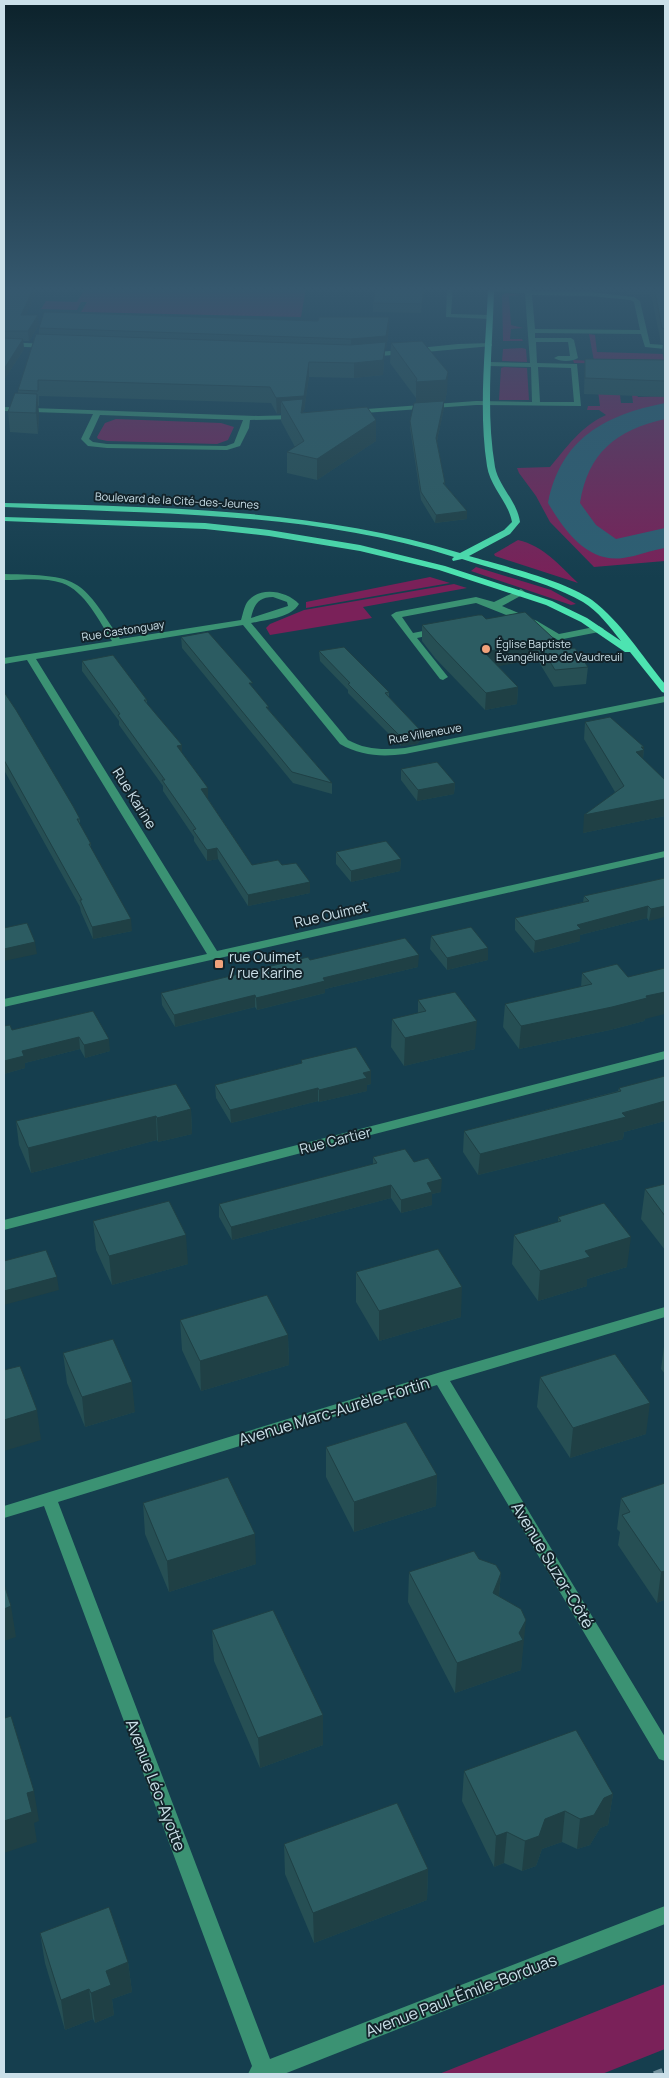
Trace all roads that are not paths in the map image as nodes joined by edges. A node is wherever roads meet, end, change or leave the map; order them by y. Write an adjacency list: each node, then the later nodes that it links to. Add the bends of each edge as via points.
1 (487, 384): 4 (main road)
2 (535, 384): 5 (street)
3 (576, 384): 5 (street, via 578,404)
4 (486, 403): 5 (street); 8 (street); 13 (main road, via 491,470 514,512 516,522 507,532)
5 (536, 404)
6 (4, 409): 7 (street)
7 (98, 412): 10 (street); 10 (street, via 85,439 91,444 107,446 227,448 237,444)
8 (347, 412)
9 (303, 416): 10 (street)
10 (247, 418)
11 (4, 505): 13 (main road, Boulevard de la Cité-des-Jeunes, via 173,510 260,517 351,530)
12 (4, 519): 14 (main road, Boulevard de la Cité-des-Jeunes, via 162,524 253,531 344,544)
13 (461, 556): 14 (main road); 26 (main road, Boulevard de la Cité-des-Jeunes, via 577,595 608,619)
14 (442, 568): 16 (main road, Boulevard de la Cité-des-Jeunes)
15 (4, 577): 24 (street, via 72,584 82,592)
16 (521, 592): 17 (street); 21 (main road, Boulevard de la Cité-des-Jeunes, via 573,613)
17 (496, 605): 18 (street); 23 (street, via 476,600 396,615)
18 (514, 615): 19 (street); 21 (street, via 558,637)
19 (503, 619)
20 (245, 622): 20 (street, Rue Castonguay, via 285,612 294,604 276,595 259,597 252,602); 24 (street, Rue Castonguay); 30 (street, Rue Villeneuve, via 344,742 369,752 404,751)
21 (599, 629): 26 (main road, Boulevard de la Cité-des-Jeunes)
22 (445, 630): 23 (street)
23 (411, 636): 28 (street)
24 (118, 642): 25 (street, Rue Castonguay)
25 (30, 657): 27 (street, Rue Castonguay); 32 (street, Rue Karine)
26 (640, 659): 29 (main road, Boulevard de la Cité-des-Jeunes)
27 (4, 661)
28 (443, 677)
29 (665, 690)
30 (665, 699)
31 (665, 854): 32 (street, Rue Ouimet)
32 (214, 956): 33 (street, Rue Ouimet)
33 (4, 1003)
34 (665, 1055): 35 (street, Rue Cartier)
35 (4, 1225)
36 (665, 1312): 37 (street, Avenue Marc-Aurèle-Fortin)
37 (441, 1378): 38 (street, Avenue Marc-Aurèle-Fortin); 40 (street, Avenue Suzor-Côté)
38 (49, 1498): 39 (street, Avenue Marc-Aurèle-Fortin); 42 (street, Avenue Léo-Ayotte)
39 (4, 1512)
40 (665, 1753)
41 (665, 1915): 42 (street, Avenue Paul-Émile-Borduas)
42 (260, 2073)

